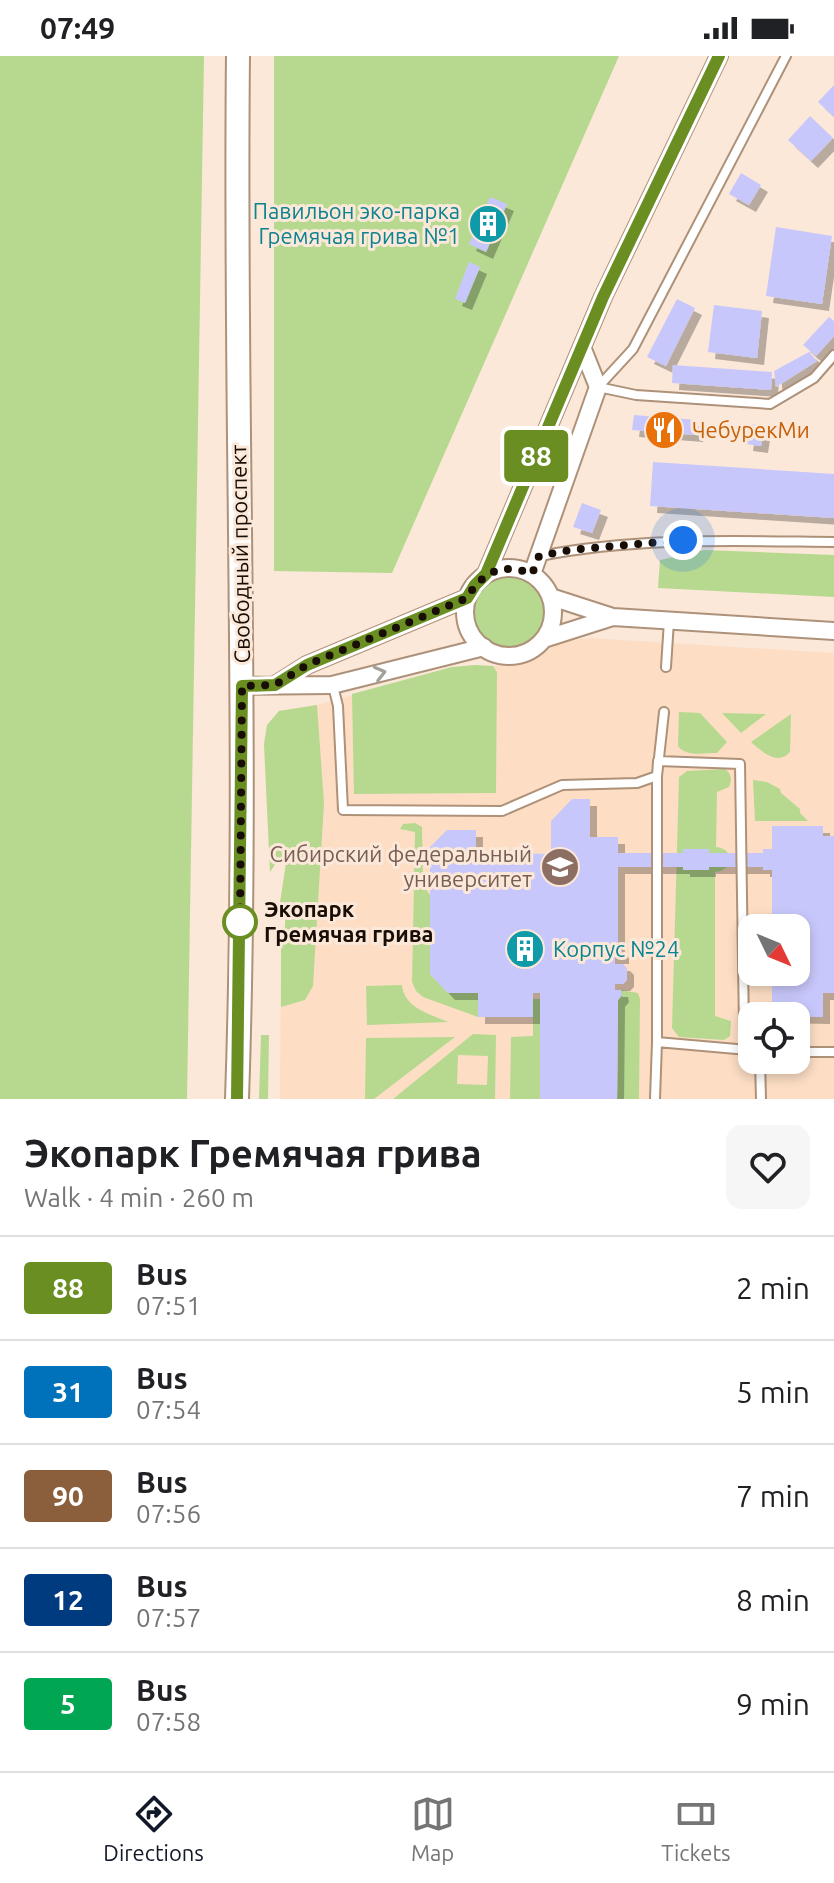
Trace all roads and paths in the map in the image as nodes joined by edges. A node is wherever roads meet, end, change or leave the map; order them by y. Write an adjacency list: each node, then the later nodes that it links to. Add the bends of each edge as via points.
1 (238, 56): 21 (main road, Свободный проспект)
2 (719, 56): 4 (street)
3 (786, 56): 6 (lane, via 633,349)
4 (582, 347): 6 (street); 9 (street)
5 (834, 355): 6 (lane, via 814,378 770,404 636,395)
6 (598, 387): 8 (street)
7 (834, 542): 8 (lane, via 683,540)
8 (539, 556): 10 (street)
9 (486, 574): 10 (street, via 509,568); 12 (street)
10 (532, 574): 11 (street)
11 (551, 597): 13 (street); 16 (street, via 551,626)
12 (467, 598): 17 (street, via 468,627); 19 (street, via 307,665)
13 (613, 617): 14 (street); 16 (street)
14 (669, 620): 15 (street); 18 (lane)
15 (834, 631)
16 (544, 639): 17 (street, via 523,654 510,656)
17 (484, 647): 20 (street, one-way to 17)
18 (666, 667)
19 (275, 685): 20 (street); 21 (street)
20 (332, 685): 24 (lane, via 338,706 343,810 502,811 562,785 637,783)
21 (242, 686): 31 (main road, Свободный проспект)
22 (664, 712): 23 (lane)
23 (658, 761): 24 (lane); 25 (lane, via 740,764)
24 (657, 776): 26 (lane)
25 (744, 1002)
26 (657, 1042): 27 (lane); 32 (lane)
27 (738, 1050)
28 (810, 1052): 29 (lane)
29 (834, 1052)
30 (760, 1074): 33 (lane)
31 (237, 1099)
32 (655, 1099)
33 (761, 1099)

